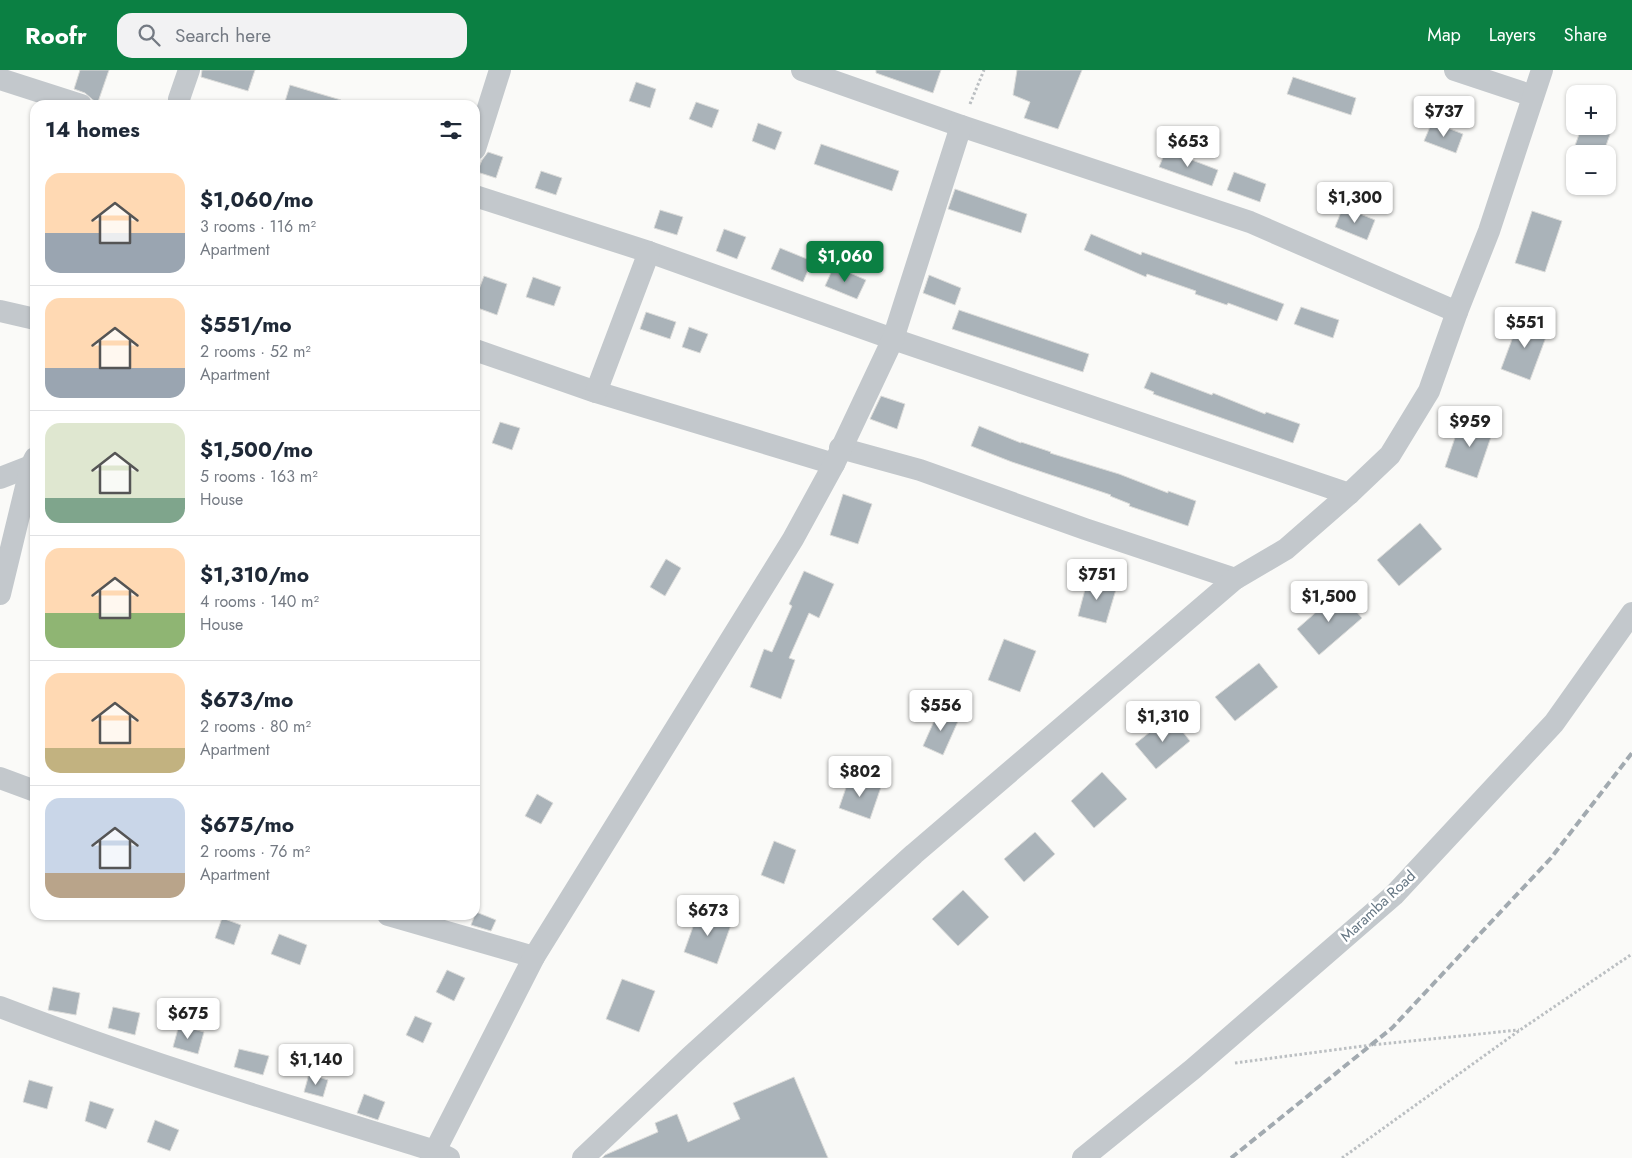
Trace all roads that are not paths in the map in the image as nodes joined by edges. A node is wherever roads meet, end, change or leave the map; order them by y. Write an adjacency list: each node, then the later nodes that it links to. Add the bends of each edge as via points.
1 (189, 70): 9 (street)
2 (500, 70): 11 (street)
3 (802, 70): 10 (street)
4 (1454, 70): 7 (street)
5 (1542, 70): 7 (street)
6 (0, 79): 8 (street)
7 (1533, 96): 15 (street, via 1489,231)
8 (65, 100)
9 (184, 100)
10 (961, 126): 15 (street, via 1250,222); 17 (street)
11 (480, 134)
12 (480, 198): 13 (street)
13 (650, 252): 17 (street); 19 (street)
14 (0, 312): 16 (street)
15 (1456, 312): 24 (street, via 1429,390 1390,455)
16 (30, 319)
17 (893, 338): 20 (street); 24 (street)
18 (480, 352): 19 (street)
19 (596, 392): 20 (street)
20 (837, 456): 25 (street, via 920,470); 31 (street, via 793,539)
21 (30, 463): 23 (street)
22 (30, 474): 26 (street)
23 (0, 478)
24 (1349, 494): 25 (street, via 1286,549)
25 (1235, 579): 34 (street, via 914,854)
26 (0, 594)
27 (1632, 613): 35 (street, Maramba Road, via 1554,723 1394,895 1193,1069)
28 (0, 778): 29 (street)
29 (30, 789)
30 (405, 920): 31 (street)
31 (534, 957): 33 (street)
32 (0, 1008): 33 (street, via 117,1050)
33 (441, 1156)
34 (582, 1158)
35 (1083, 1158)

